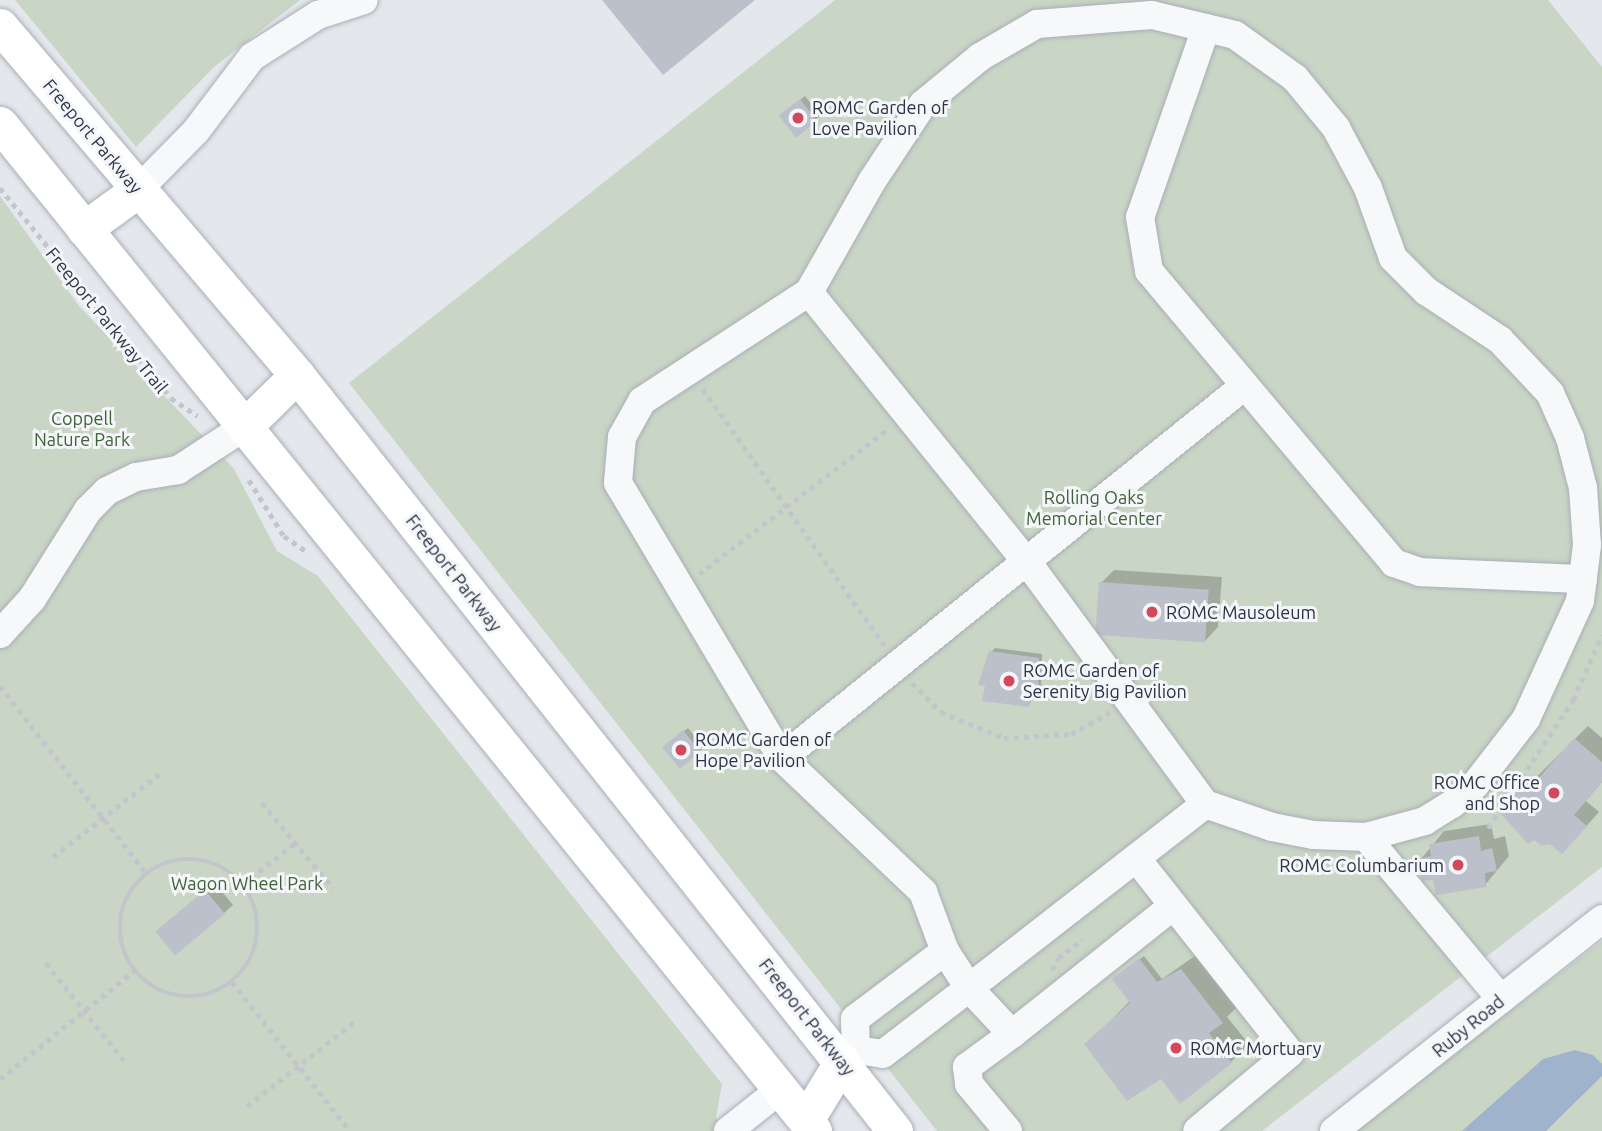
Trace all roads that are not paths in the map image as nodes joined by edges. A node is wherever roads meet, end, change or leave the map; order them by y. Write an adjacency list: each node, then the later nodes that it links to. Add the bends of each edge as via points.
1 (364, 0): 5 (street, via 318,15 252,57 196,131)
2 (0, 26): 5 (main road, Freeport Parkway)
3 (1206, 28): 7 (street, via 1152,15 1037,24 980,57 923,104 872,181); 9 (street, via 1140,217 1149,271); 12 (street, via 1236,35 1296,78 1336,128 1368,188 1393,258 1426,291 1500,340 1550,393 1570,438 1583,488 1587,545)
4 (0, 124): 6 (main road)
5 (139, 189): 6 (main road); 8 (main road, Freeport Parkway)
6 (84, 229): 10 (main road)
7 (809, 292): 11 (street); 14 (street, via 642,401 622,438 618,483)
8 (297, 375): 10 (main road); 24 (main road, Freeport Parkway)
9 (1243, 387): 11 (street); 12 (street, via 1394,563 1420,572)
10 (234, 434): 13 (street, via 178,470 136,477 107,491 88,510 32,599); 25 (main road)
11 (1026, 561): 14 (street); 15 (street)
12 (1583, 579): 16 (street, via 1580,601 1526,719 1475,785 1424,821)
13 (0, 634)
14 (782, 758): 20 (street, via 923,892)
15 (1205, 804): 16 (street, via 1292,831); 17 (street)
16 (1366, 837): 22 (street)
17 (1136, 858): 18 (street); 21 (street)
18 (1173, 906): 23 (street); 30 (street, via 1290,1053)
19 (1602, 919): 22 (street, Ruby Road)
20 (945, 951): 21 (street); 24 (street, via 855,1019)
21 (970, 988): 23 (street); 24 (street, via 883,1054)
22 (1501, 999): 31 (street, Ruby Road)
23 (1012, 1034): 29 (street, via 967,1067 970,1084)
24 (849, 1055): 25 (main road); 26 (main road); 28 (main road, Freeport Parkway)
25 (781, 1089): 26 (main road); 27 (street)
26 (804, 1127)
27 (728, 1131)
28 (895, 1131)
29 (1008, 1131)
30 (1197, 1131)
31 (1334, 1131)

